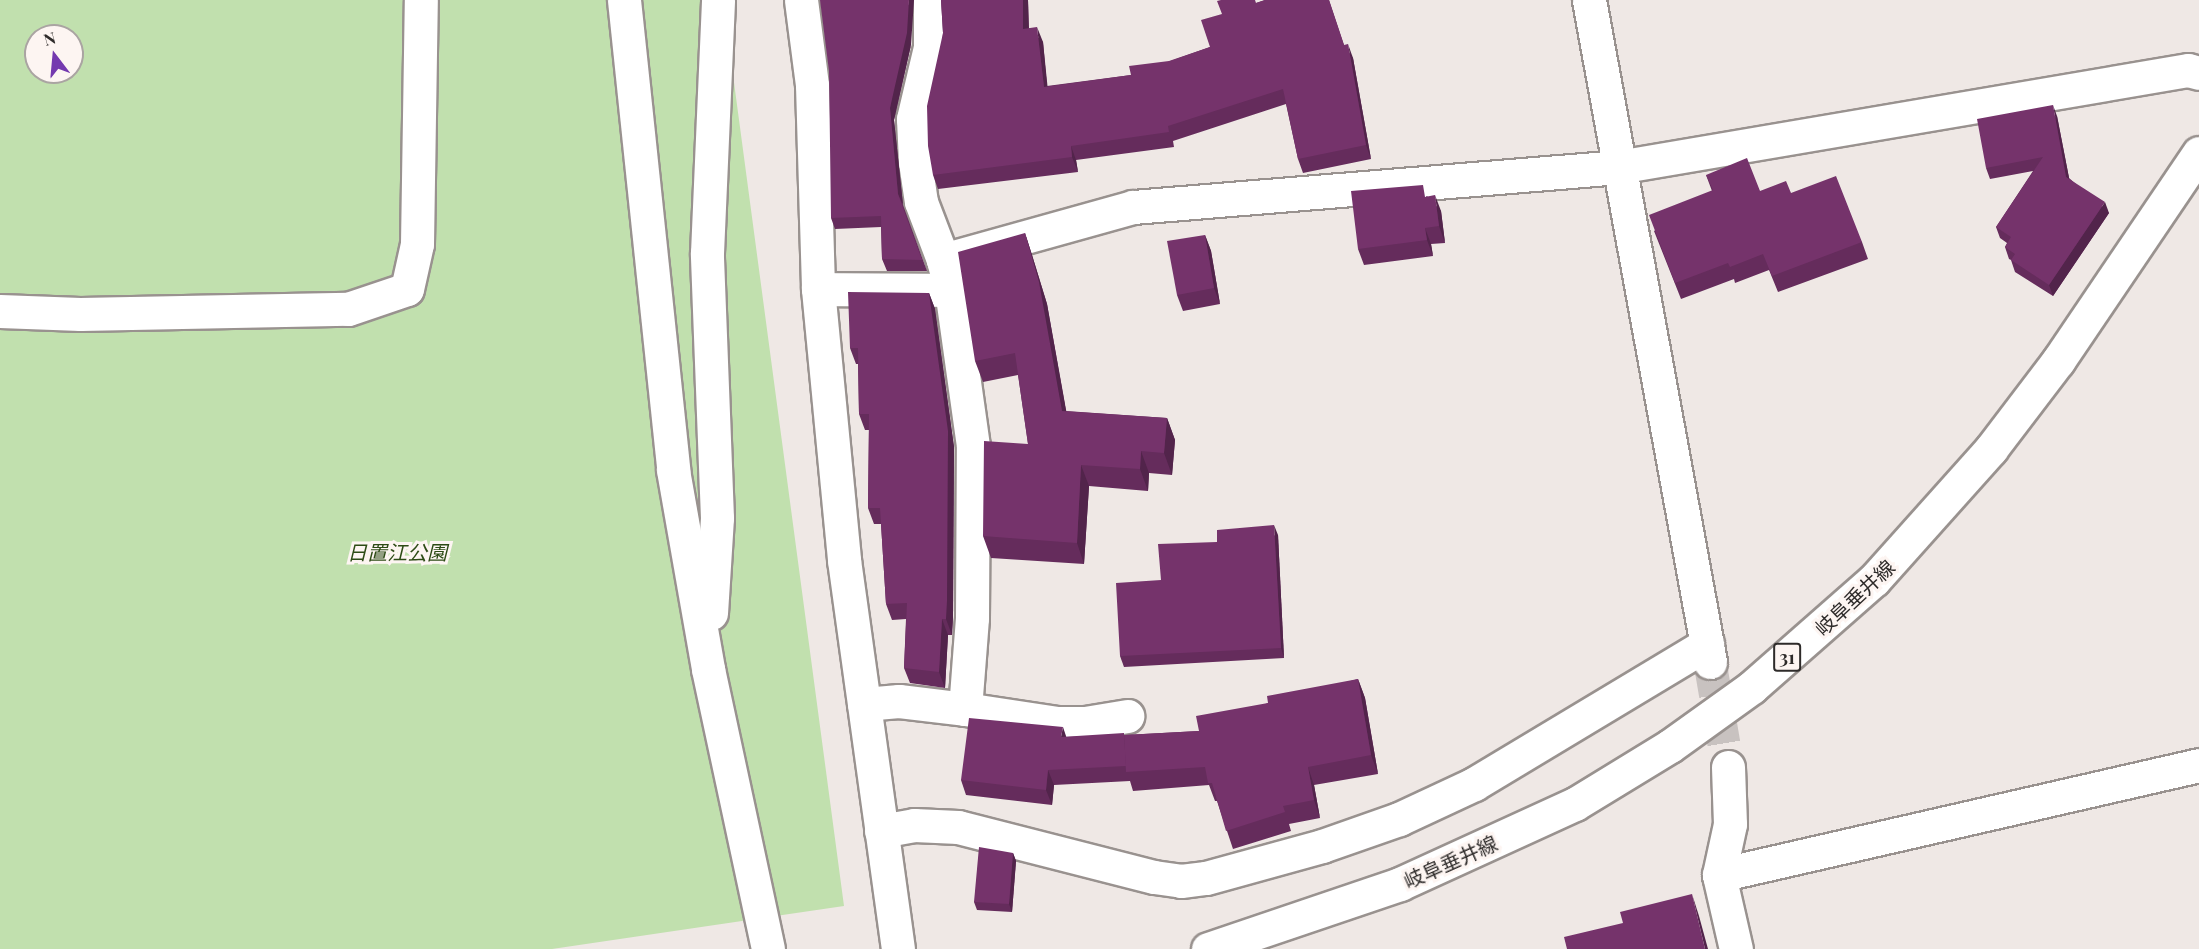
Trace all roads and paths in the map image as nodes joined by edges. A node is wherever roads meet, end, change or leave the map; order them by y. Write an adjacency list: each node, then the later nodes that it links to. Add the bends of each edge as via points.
1 (421, 0): 12 (street, via 417,244 407,289 348,309 80,314)
2 (624, 0): 13 (street, via 674,470)
3 (718, 0): 13 (street, via 707,253 717,518)
4 (801, 0): 11 (street, via 812,85)
5 (930, 0): 10 (street, via 930,47 913,118 915,151 921,202)
6 (1589, 0): 9 (street)
7 (2199, 74): 9 (street, via 2188,70)
8 (2199, 153): 23 (street, 岐阜垂井線 / 31, via 2058,361 1991,449 1874,580 1752,687 1671,746 1575,804 1400,884)
9 (1618, 167): 10 (street, via 1132,207); 19 (street, via 1709,653 1474,784 1410,814 1322,846 1206,878 1181,881 1155,877 958,827 914,825)
10 (947, 275): 11 (street); 15 (street, via 973,446 972,618)
11 (818, 290): 14 (street, via 844,560)
12 (0, 311)
13 (708, 669): 21 (street)
14 (864, 704): 15 (street, via 899,701); 19 (street)
15 (964, 709): 16 (street, via 1056,723)
16 (1126, 716)
17 (2199, 765): 20 (street)
18 (1728, 767): 20 (street, via 1730,824)
19 (881, 831): 22 (street)
20 (1719, 875): 24 (street)
21 (768, 949)
22 (898, 949)
23 (1208, 949)
24 (1736, 949)

